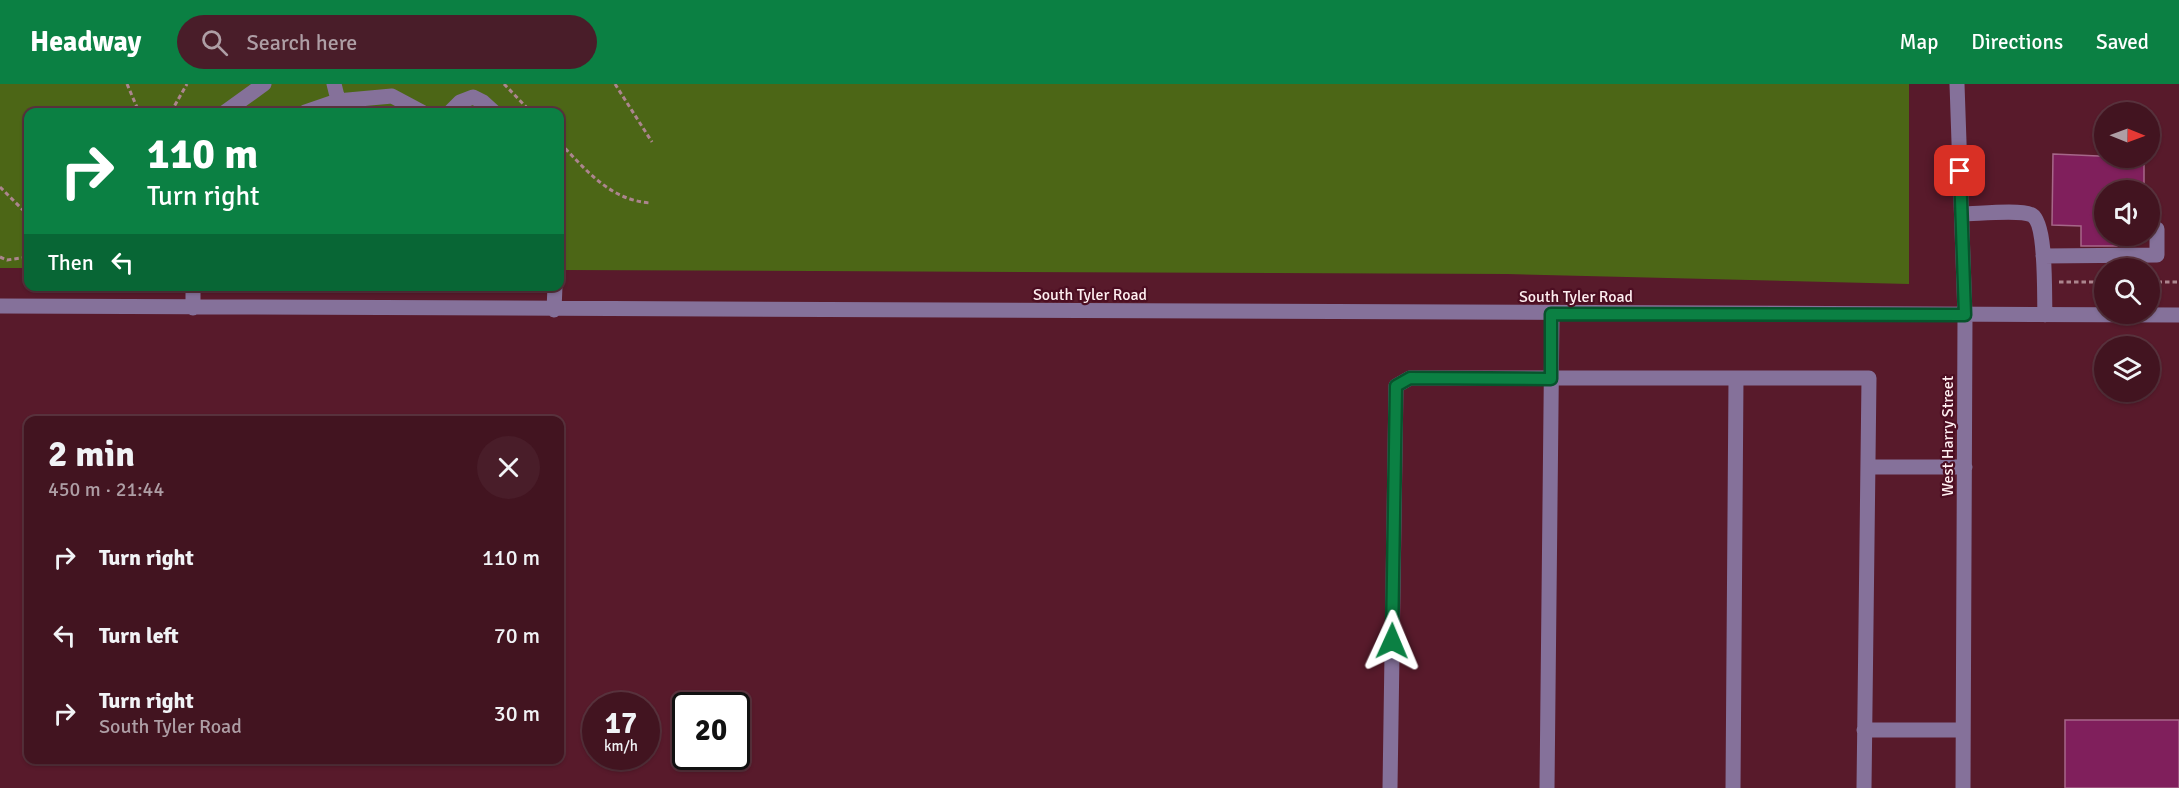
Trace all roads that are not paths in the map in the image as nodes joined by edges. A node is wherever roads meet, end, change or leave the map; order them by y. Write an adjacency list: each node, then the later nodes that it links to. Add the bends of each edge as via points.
1 (264, 84): 5 (street)
2 (334, 84): 4 (street)
3 (1957, 84): 9 (street, West Harry Street)
4 (339, 107): 6 (street, via 392,96)
5 (231, 108)
6 (414, 108)
7 (454, 108): 8 (street, via 473,98)
8 (490, 108)
9 (1962, 214): 11 (street, via 2031,214 2040,226); 18 (street, West Harry Street)
10 (2157, 246): 11 (street, via 2157,255)
11 (2043, 256): 19 (street)
12 (193, 291): 15 (street)
13 (555, 291): 16 (street)
14 (0, 306): 15 (street, South Tyler Road)
15 (194, 308): 16 (street, South Tyler Road)
16 (554, 310): 17 (street, South Tyler Road)
17 (1551, 314): 18 (street, South Tyler Road); 22 (street)
18 (1965, 315): 19 (street, South Tyler Road); 24 (street, West Harry Street)
19 (2045, 315): 20 (street, South Tyler Road)
20 (2179, 315)
21 (1736, 378): 22 (street); 23 (street, via 1869,378); 29 (street)
22 (1551, 379): 27 (street, via 1410,378 1396,386); 28 (street)
23 (1868, 467): 24 (street); 25 (street)
24 (1965, 467): 26 (street, West Harry Street)
25 (1864, 730): 26 (street); 30 (street)
26 (1963, 730): 31 (street, West Harry Street)
27 (1390, 788)
28 (1547, 788)
29 (1733, 788)
30 (1864, 788)
31 (1963, 788)

